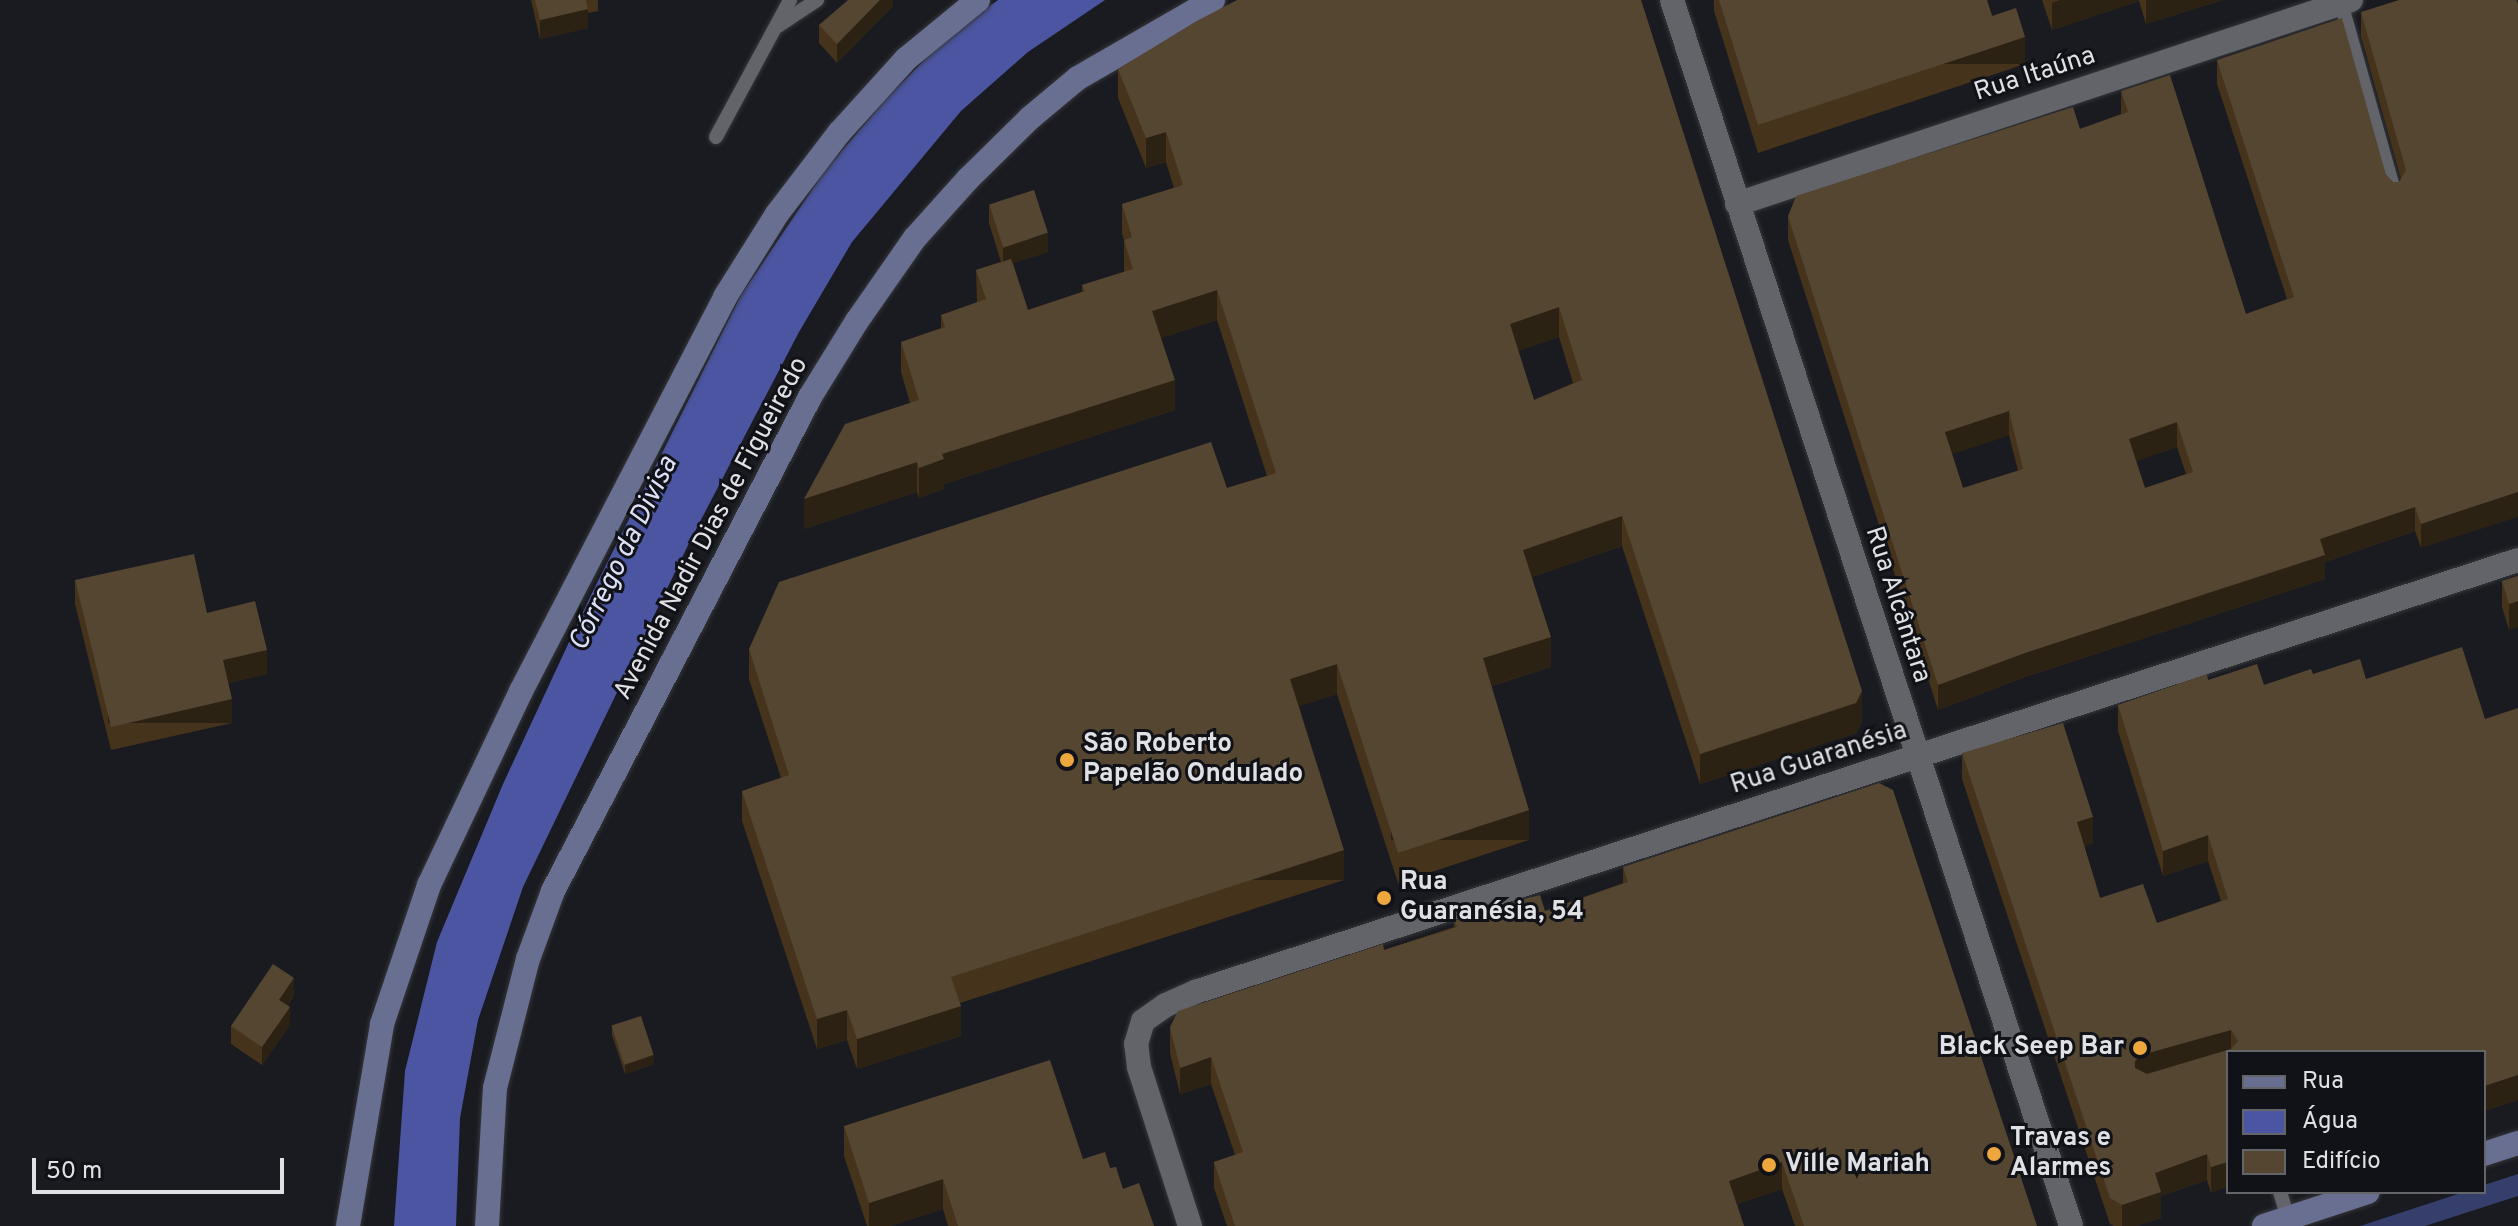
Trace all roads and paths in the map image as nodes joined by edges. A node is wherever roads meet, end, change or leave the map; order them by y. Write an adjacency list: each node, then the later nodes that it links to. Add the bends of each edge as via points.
1 (790, 0): 7 (lane)
2 (817, 0): 7 (lane)
3 (978, 0): 18 (main road, via 906,59 839,133 777,214 725,297 521,691 429,885 382,1024)
4 (1213, 0): 19 (main road, Avenida Nadir Dias de Figueiredo, via 1078,78 1009,138 915,238 810,397 553,891 528,959 495,1088)
5 (1672, 0): 10 (street, Rua Alcântara)
6 (2346, 2): 9 (lane); 10 (street, Rua Itaúna)
7 (776, 27): 8 (lane)
8 (716, 137)
9 (2396, 197)
10 (1737, 204): 12 (street, Rua Alcântara)
11 (2518, 560): 12 (street, Rua Guaranésia)
12 (1917, 757): 20 (street, Rua Guaranésia, via 1166,1005 1143,1021 1136,1044); 21 (street, Rua Alcântara)
13 (2518, 1143): 14 (main road)
14 (2486, 1153)
15 (2281, 1194): 17 (lane)
16 (2362, 1194): 17 (main road)
17 (2288, 1218): 22 (main road)
18 (348, 1226)
19 (487, 1226)
20 (1190, 1226)
21 (2071, 1226)
22 (2264, 1226)

